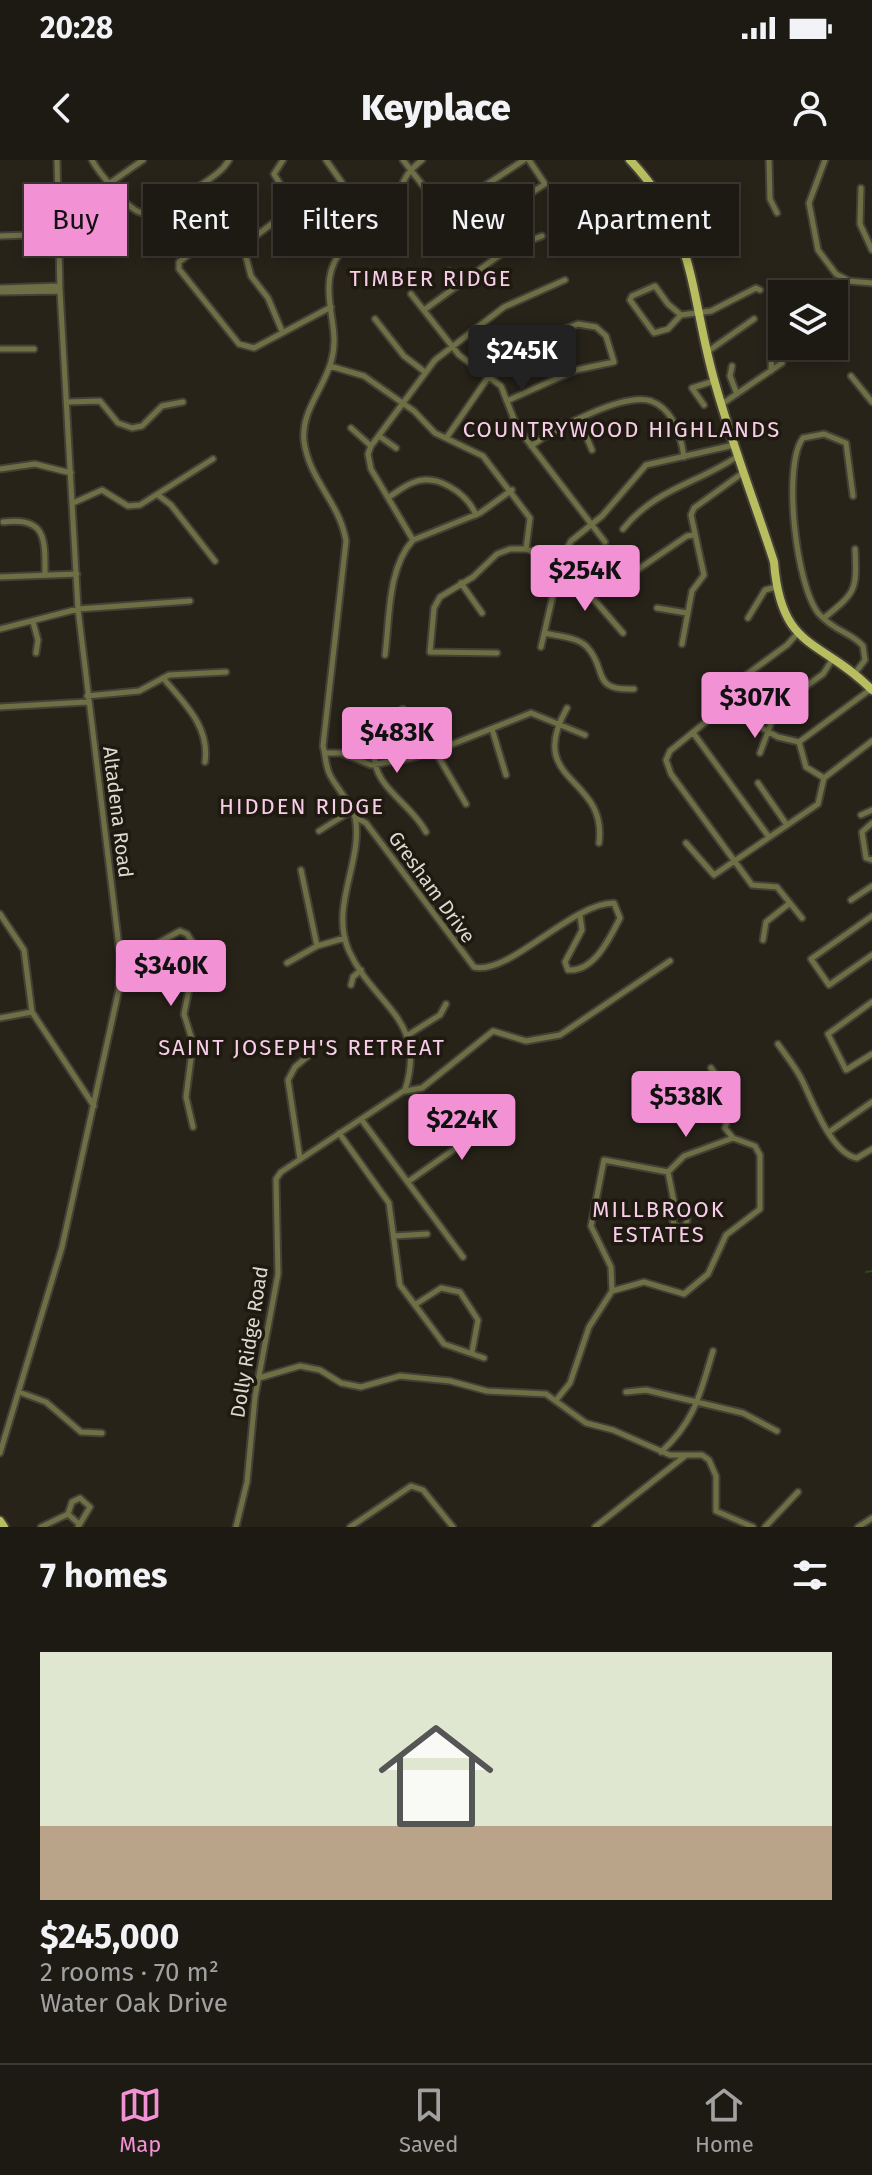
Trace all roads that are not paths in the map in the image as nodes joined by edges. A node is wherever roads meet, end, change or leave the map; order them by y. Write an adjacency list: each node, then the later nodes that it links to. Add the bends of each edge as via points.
1 (57, 160): 30 (street, Altadena Road)
2 (92, 160): 14 (street)
3 (143, 160): 14 (street)
4 (229, 160): 14 (street, via 165,210 149,216 130,210)
5 (283, 160): 20 (street, via 274,174 290,200 290,210)
6 (326, 160): 15 (street)
7 (403, 160): 13 (street)
8 (422, 160): 13 (street)
9 (526, 160): 13 (street, via 449,209 438,205); 18 (street, via 545,184)
10 (769, 160): 19 (street, via 770,199)
11 (825, 160): 28 (street, via 809,203 818,250 836,274)
12 (635, 162): 36 (main road, via 681,235)
13 (410, 169): 16 (street)
14 (110, 183)
15 (343, 184)
16 (400, 184)
17 (861, 188): 24 (street, via 860,224)
18 (533, 192)
19 (777, 213)
20 (259, 233): 40 (street, via 249,245 247,266); 40 (street, via 245,219 237,219 178,266 245,349)
21 (24, 235): 22 (street)
22 (0, 236)
23 (542, 236): 29 (street, via 508,249)
24 (872, 250)
25 (339, 256): 34 (street, via 329,290)
26 (449, 271): 29 (street)
27 (565, 280): 41 (street, via 504,307)
28 (872, 283)
29 (459, 284): 35 (street)
30 (60, 288): 31 (street); 56 (street, Altadena Road)
31 (1, 290)
32 (760, 290): 36 (street)
33 (411, 294): 35 (street)
34 (331, 307): 40 (street); 47 (street, via 336,344)
35 (424, 310): 41 (street)
36 (699, 313): 37 (street); 44 (main road)
37 (681, 315): 37 (street, via 655,286 630,300 654,333 668,329)
38 (375, 319): 50 (street, via 404,356)
39 (754, 319): 44 (street)
40 (282, 331)
41 (452, 347): 50 (street); 51 (street)
42 (0, 349): 43 (street)
43 (34, 349)
44 (707, 353): 53 (main road)
45 (771, 360): 49 (street)
46 (782, 363): 49 (street)
47 (330, 366): 59 (street, via 364,376); 136 (street, via 304,428 313,474 340,514 346,541 324,730)
48 (732, 366): 54 (street)
49 (771, 371): 54 (street)
50 (425, 372): 59 (street)
51 (489, 376): 55 (street); 55 (street, via 498,363 578,324 596,327 606,336 614,362 576,370); 65 (street)
52 (851, 376): 58 (street)
53 (714, 381): 60 (street, via 692,388); 61 (main road)
54 (737, 394): 61 (street)
55 (509, 400): 68 (street, via 517,427)
56 (67, 402): 57 (street, via 100,401 118,423 132,428 142,426 162,406); 76 (street, Altadena Road)
57 (183, 402)
58 (872, 402)
59 (403, 403): 64 (street); 65 (street, via 435,433)
60 (704, 405)
61 (721, 405): 66 (main road)
62 (579, 419): 68 (street); 70 (street); 72 (street, via 637,400 651,401 677,427)
63 (351, 428): 67 (street)
64 (379, 436): 67 (street); 69 (street)
65 (447, 437): 77 (street, via 483,456)
66 (735, 445): 71 (main road); 72 (street)
67 (371, 446): 80 (street, via 369,465)
68 (531, 446): 84 (street)
69 (396, 448)
70 (592, 450)
71 (739, 456): 75 (main road); 85 (street, via 695,482 664,492)
72 (684, 457): 84 (street, via 646,465)
73 (213, 459): 78 (street)
74 (0, 469): 76 (street, via 35,464)
75 (745, 472): 86 (street, via 694,508); 99 (main road, via 774,562)
76 (71, 473): 81 (street, Altadena Road)
77 (512, 490): 82 (street); 89 (street, via 530,518)
78 (158, 495): 81 (street, via 128,506 96,490); 92 (street)
79 (853, 496): 106 (street, via 846,443 824,434 803,438 793,470 798,555 809,595)
80 (389, 497): 82 (street, via 413,482 433,481 465,496); 87 (street)
81 (73, 503): 93 (street, Altadena Road)
82 (476, 515): 87 (street)
83 (1, 523): 94 (street, via 26,521 39,529)
84 (591, 524): 88 (street); 91 (street, via 571,541)
85 (623, 529)
86 (694, 535): 97 (street); 104 (street, via 704,575 692,591)
87 (413, 540): 116 (street, via 396,568)
88 (605, 542)
89 (526, 549): 91 (street); 98 (street, via 497,554)
90 (855, 549): 106 (street, via 857,586)
91 (561, 560): 95 (street)
92 (215, 561)
93 (77, 574): 94 (street); 102 (street, Altadena Road)
94 (45, 575): 96 (street)
95 (558, 576): 109 (street); 110 (street, via 584,588)
96 (0, 577)
97 (621, 581)
98 (461, 583): 103 (street); 115 (street, via 449,588 434,608 430,652)
99 (776, 587): 105 (street, via 765,590); 111 (main road)
100 (190, 601): 102 (street)
101 (657, 608): 104 (street)
102 (78, 609): 107 (street); 123 (street, Altadena Road)
103 (482, 613)
104 (687, 613): 112 (street)
105 (748, 618)
106 (824, 618): 119 (street, via 863,646 865,660)
107 (33, 622): 108 (street); 114 (street)
108 (0, 629)
109 (544, 633): 113 (street); 121 (street, via 583,643 604,682)
110 (623, 633)
111 (797, 634): 117 (main road); 127 (street, via 730,687)
112 (682, 644)
113 (541, 647)
114 (36, 653)
115 (497, 653)
116 (385, 655)
117 (832, 660): 119 (main road); 130 (street, via 823,674 777,707)
118 (226, 672): 120 (street)
119 (855, 673): 122 (main road)
120 (163, 678): 123 (street, via 139,691); 138 (street, via 199,722 207,746)
121 (634, 689)
122 (872, 689): 134 (street)
123 (87, 699): 124 (street); 167 (street, Altadena Road)
124 (0, 707)
125 (567, 708): 128 (street)
126 (403, 709): 139 (street, via 377,734)
127 (718, 712): 130 (street); 131 (street)
128 (559, 723): 129 (street, via 531,713); 132 (street); 152 (street, via 553,740 556,759 596,806)
129 (492, 729): 135 (street); 140 (street)
130 (768, 730): 134 (street); 137 (street)
131 (694, 734): 151 (street); 155 (street, via 670,751 666,765)
132 (585, 735)
133 (872, 741): 141 (street)
134 (799, 742): 141 (street, via 806,767)
135 (435, 751): 139 (street); 143 (street)
136 (326, 753): 139 (street); 145 (street, via 328,771)
137 (760, 753)
138 (205, 762)
139 (377, 764): 150 (street, via 385,784)
140 (506, 775)
141 (824, 778): 148 (street, via 820,801)
142 (758, 783): 148 (street)
143 (466, 804)
144 (872, 810): 146 (street)
145 (353, 814): 149 (street); 161 (street, Gresham Drive, via 366,823 474,967 497,965); 164 (street)
146 (861, 815)
147 (872, 823): 154 (street, via 862,832 866,858)
148 (787, 825): 151 (street)
149 (319, 831)
150 (426, 832)
151 (769, 837): 155 (street)
152 (599, 843)
153 (686, 843): 155 (street, via 714,875)
154 (872, 860)
155 (735, 862): 159 (street, via 752,885 777,887)
156 (301, 870): 166 (street)
157 (872, 886): 158 (street)
158 (851, 900)
159 (790, 903): 163 (street); 165 (street, via 766,922)
160 (0, 914): 175 (street, via 24,950)
161 (580, 915): 161 (street, Gresham Drive, via 614,903 620,918 605,948 572,971 565,962 582,930)
162 (872, 916): 168 (street, via 811,959 829,985)
163 (802, 918)
164 (345, 938): 166 (street); 171 (street)
165 (763, 940)
166 (317, 946): 170 (street)
167 (120, 955): 184 (street, Altadena Road, via 119,989); 187 (street, via 143,951 180,931 197,949 184,1014 193,1043 186,1097)
168 (872, 955)
169 (670, 961): 182 (street, Dolly Ridge Road, via 560,1035 526,1041 493,1031 422,1088)
170 (287, 963)
171 (361, 970): 172 (street); 177 (street)
172 (351, 985)
173 (872, 1002): 179 (street, via 828,1034 846,1070)
174 (446, 1004): 177 (street, via 440,1015)
175 (32, 1012): 176 (street); 184 (street)
176 (0, 1018)
177 (408, 1035): 182 (street, via 412,1069)
178 (778, 1044): 188 (street)
179 (872, 1054)
180 (308, 1056): 192 (street, via 288,1080)
181 (711, 1068): 190 (street, via 733,1100 724,1123)
182 (401, 1092): 185 (street, Dolly Ridge Road)
183 (872, 1102): 188 (street)
184 (94, 1107): 205 (street, Altadena Road, via 62,1247)
185 (361, 1119): 189 (street, Dolly Ridge Road); 194 (street)
186 (493, 1122): 194 (street)
187 (193, 1127)
188 (829, 1132): 191 (street, via 851,1157)
189 (339, 1133): 192 (street, Dolly Ridge Road); 197 (street, via 389,1203)
190 (733, 1138): 193 (street, via 684,1156); 199 (street, via 758,1150 760,1209 726,1235 708,1274 684,1294 644,1282)
191 (872, 1149)
192 (300, 1159): 204 (street, Dolly Ridge Road, via 276,1179 278,1274)
193 (668, 1172): 195 (street); 199 (street, via 606,1158 601,1168 591,1226 611,1267)
194 (409, 1181): 198 (street)
195 (676, 1212)
196 (427, 1234): 197 (street)
197 (394, 1236): 200 (street, via 397,1278)
198 (463, 1257)
199 (612, 1291): 207 (street, via 589,1327 570,1383)
200 (416, 1304): 202 (street, via 444,1344); 202 (street, via 441,1288 460,1292 478,1320)
201 (713, 1351): 208 (street)
202 (472, 1352): 203 (street)
203 (484, 1358)
204 (259, 1378): 207 (street, via 310,1367 361,1387 400,1376); 221 (street, Dolly Ridge Road)
205 (19, 1392): 210 (street, via 46,1402 81,1432); 212 (street, Altadena Road)
206 (626, 1392): 208 (street, via 646,1390)
207 (557, 1399): 211 (street, via 586,1423)
208 (697, 1403): 209 (street, via 743,1413); 211 (street, via 687,1426)
209 (777, 1431)
210 (102, 1433)
211 (661, 1452): 213 (street)
212 (0, 1453)
213 (685, 1455): 224 (street); 225 (street, via 709,1460 716,1476 716,1511)
214 (798, 1492): 226 (street)
215 (68, 1514): 218 (street); 218 (street, via 72,1502 86,1500 88,1515); 220 (street)
216 (872, 1518): 227 (street)
217 (0, 1521): 219 (main road)
218 (79, 1525)
219 (4, 1527)
220 (41, 1527)
221 (236, 1527)
222 (350, 1527): 223 (street, via 418,1486)
223 (453, 1527)
224 (595, 1527)
225 (753, 1527)
226 (765, 1527)
227 (858, 1527)

